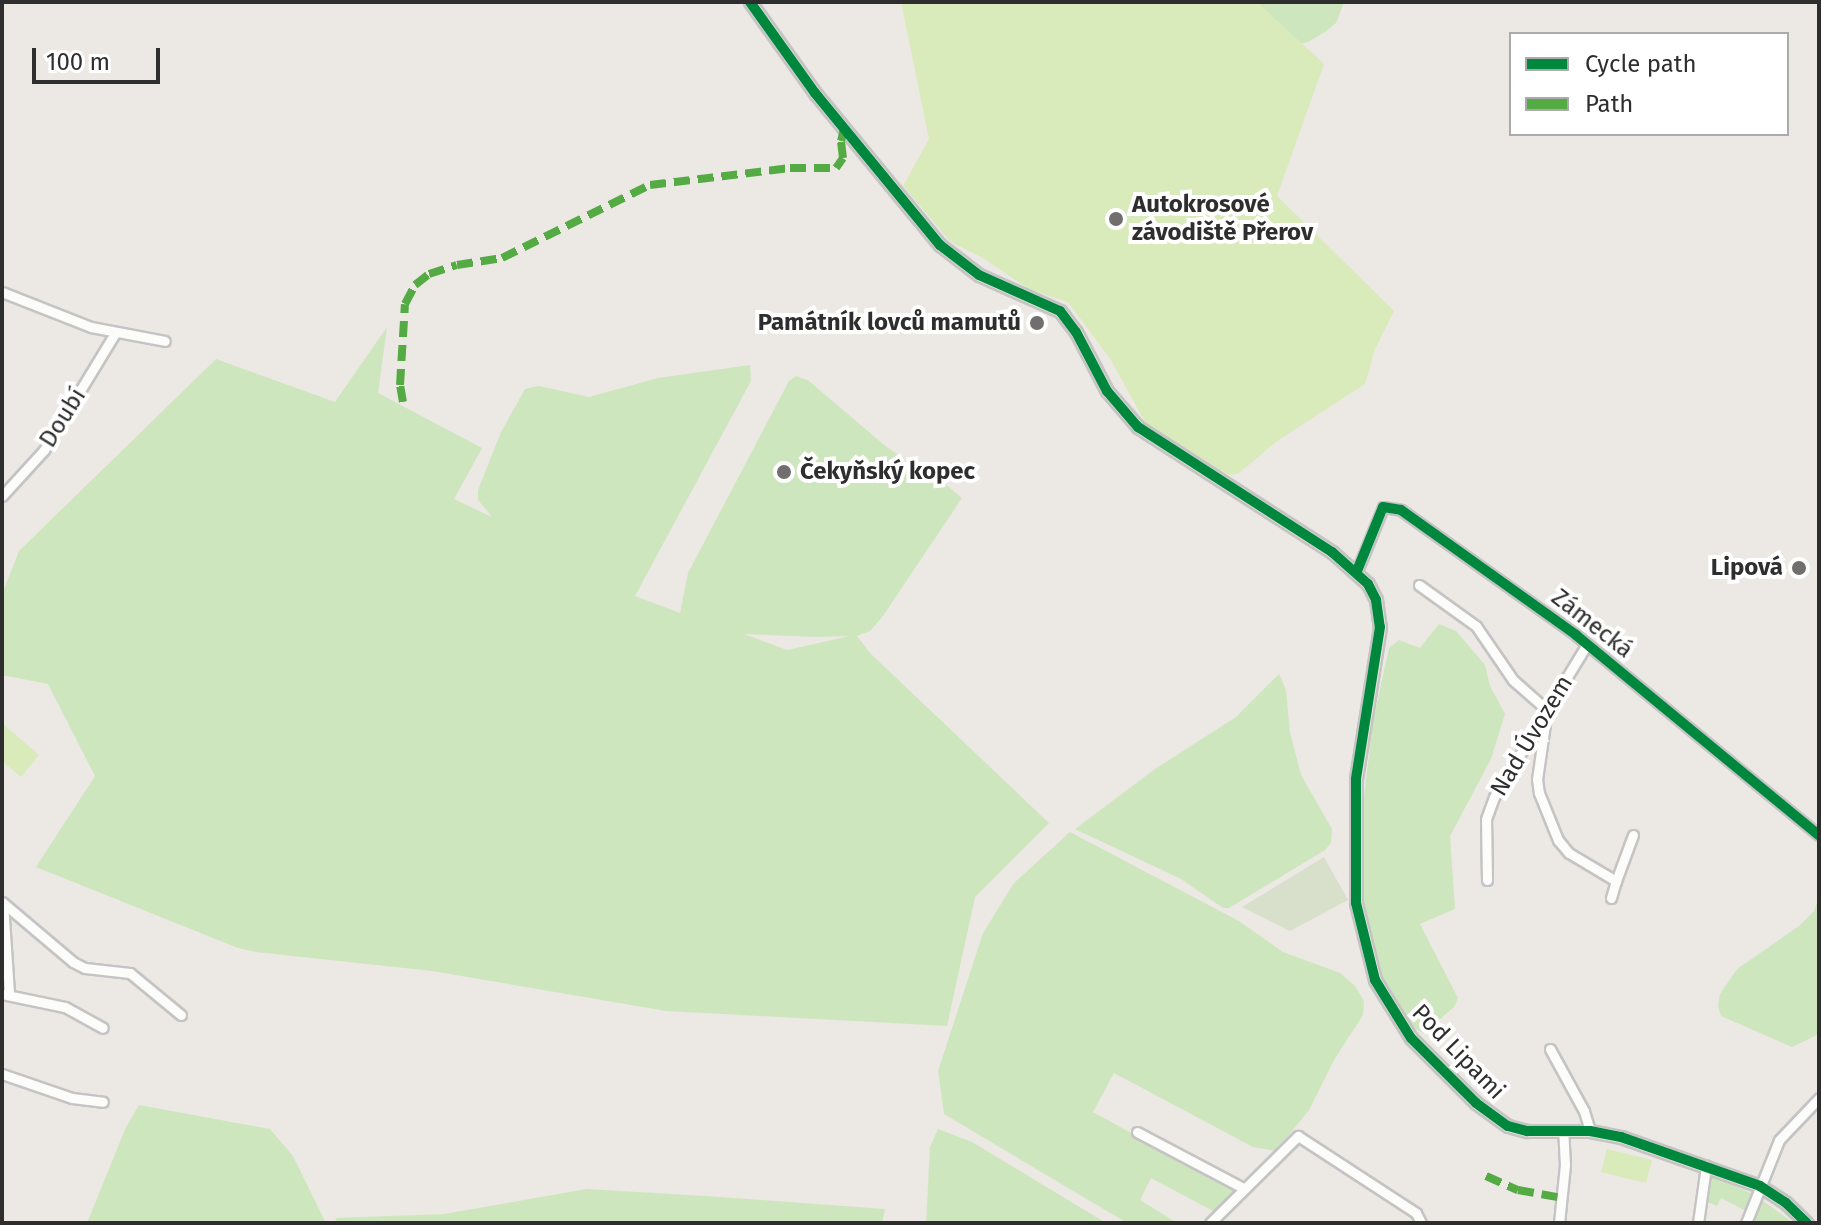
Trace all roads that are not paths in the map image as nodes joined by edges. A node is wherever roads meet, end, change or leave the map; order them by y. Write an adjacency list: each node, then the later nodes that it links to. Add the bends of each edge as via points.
1 (750, 2): 6 (main road, via 815,93 948,252 979,275 1060,311 1107,391 1138,427)
2 (2, 292): 3 (street)
3 (115, 333): 4 (street); 5 (street, Doubí, via 44,450)
4 (165, 341)
5 (2, 496)
6 (1357, 571): 8 (street, Zámecká, via 1383,507 1401,510); 25 (main road, Pod Lipami, via 1374,594 1380,625 1358,761 1354,843 1358,921 1375,980 1404,1030 1487,1113 1517,1129)
7 (1419, 585): 9 (street, via 1476,626 1513,680)
8 (1587, 644): 9 (street, Nad Úvozem); 11 (street, Zámecká)
9 (1547, 710): 12 (street, Nad Úvozem, via 1486,819); 13 (street, via 1539,793 1558,840 1569,853)
10 (1633, 835): 13 (street)
11 (1819, 835)
12 (1487, 880)
13 (1616, 881): 14 (street)
14 (1611, 898)
15 (2, 902): 16 (street); 17 (street, via 73,962 130,973)
16 (5, 994): 18 (street, via 65,1007)
17 (181, 1015)
18 (103, 1028)
19 (1550, 1049): 23 (street)
20 (2, 1074): 21 (street, via 72,1098)
21 (103, 1102)
22 (1817, 1103): 27 (street, via 1779,1140)
23 (1590, 1131): 25 (main road, Pod Lipami); 26 (main road, Pod Lipami)
24 (1137, 1132): 28 (street)
25 (1563, 1132): 31 (street)
26 (1706, 1166): 27 (main road, Pod Lipami); 32 (street)
27 (1760, 1186): 33 (street); 34 (main road, Pod Lipami)
28 (1243, 1188): 29 (street); 30 (street, via 1298,1136 1416,1213)
29 (1210, 1223)
30 (1421, 1223)
31 (1559, 1223)
32 (1698, 1223)
33 (1746, 1223)
34 (1807, 1223)

